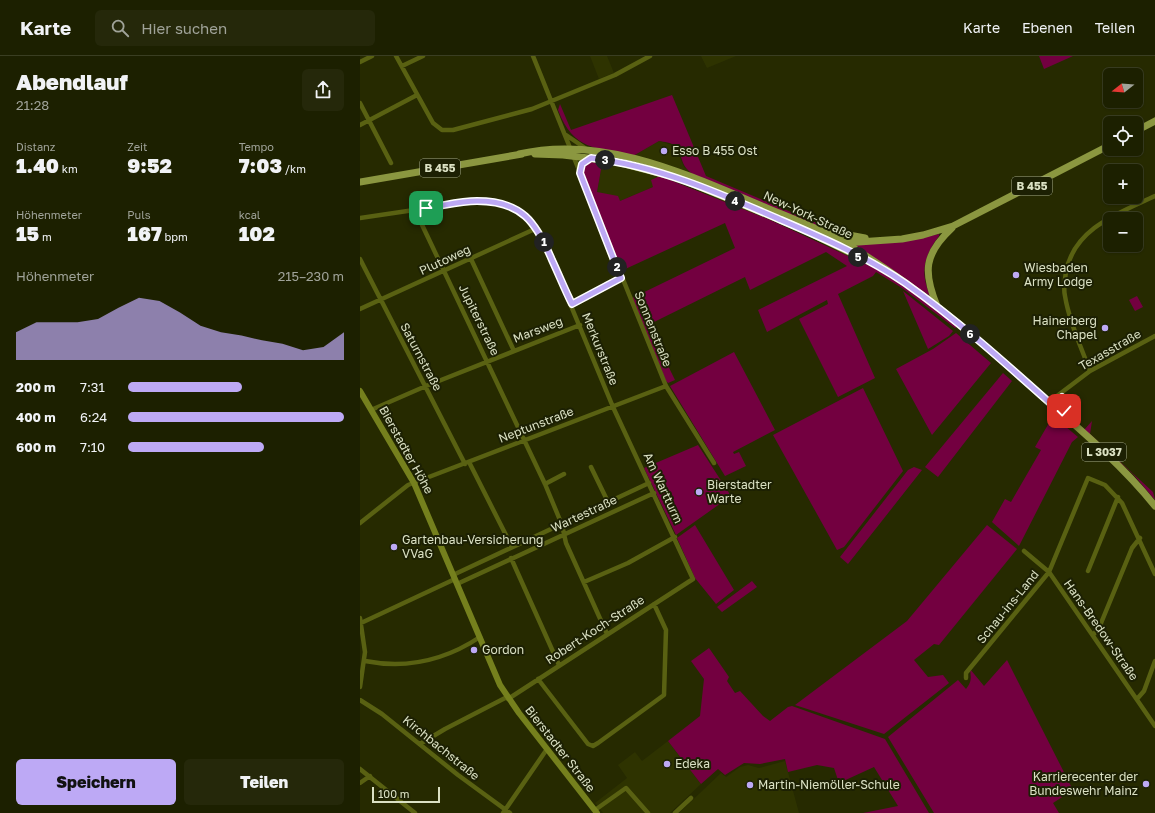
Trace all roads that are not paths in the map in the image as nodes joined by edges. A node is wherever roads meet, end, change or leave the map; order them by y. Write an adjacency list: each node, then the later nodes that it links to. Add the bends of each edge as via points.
1 (372, 56): 6 (street)
2 (396, 56): 7 (street)
3 (421, 56): 7 (street)
4 (533, 56): 9 (street, Sonnenstraße)
5 (650, 56): 9 (street, via 633,67)
6 (360, 62)
7 (402, 66): 8 (street)
8 (418, 95): 9 (street, via 436,128 446,131 505,117); 11 (street)
9 (552, 102): 15 (street, Sonnenstraße)
10 (360, 103): 11 (street)
11 (370, 120): 13 (street); 20 (street)
12 (1155, 122): 14 (main road)
13 (360, 126)
14 (1143, 128)
15 (565, 134): 17 (street); 18 (street, Sonnenstraße)
16 (1103, 149): 27 (main road, B 455)
17 (588, 150): 18 (main road, B 455); 26 (main road, New-York-Straße / B 455, via 654,164)
18 (572, 153): 19 (main road, B 455); 21 (street, Sonnenstraße); 22 (main road, B 455, via 519,154)
19 (591, 158): 21 (street, via 582,164); 30 (main road, New-York-Straße / B 455, via 640,166 678,178)
20 (391, 163)
21 (580, 173): 36 (street, Sonnenstraße)
22 (360, 182)
23 (1155, 196): 45 (street, via 1094,227 1082,238 1068,262 1064,294)
24 (415, 210): 25 (street, Merkurstraße); 28 (street, Merkurstraße, via 488,201 511,207 525,215); 34 (street, Jupiterstraße)
25 (360, 218)
26 (806, 224): 29 (main road, B 455, via 839,234); 31 (main road, New-York-Straße / L 3037)
27 (953, 226): 29 (main road, B 455, via 923,235); 39 (main road, via 939,240 929,260 928,282)
28 (537, 228): 33 (street, Plutoweg); 38 (street, Merkurstraße)
29 (882, 240): 31 (main road, B 455)
30 (828, 241): 31 (main road, B 455); 35 (main road, L 3037)
31 (844, 243): 35 (main road, New-York-Straße / L 3037)
32 (360, 259): 37 (street, Saturnstraße)
33 (470, 259): 34 (street, Plutoweg); 43 (street)
34 (444, 272): 37 (street, Plutoweg); 44 (street, Jupiterstraße)
35 (893, 275): 39 (main road, New-York-Straße / L 3037)
36 (621, 278): 38 (street); 47 (street, Sonnenstraße)
37 (380, 300): 40 (street, Plutoweg); 46 (street, Saturnstraße)
38 (572, 304): 41 (street, Merkurstraße)
39 (938, 307): 51 (main road, New-York-Straße / L 3037)
40 (360, 309)
41 (580, 325): 43 (street, Marsweg); 52 (street, Merkurstraße)
42 (1155, 336): 45 (street, Texasstraße)
43 (514, 351): 44 (street, Marsweg)
44 (488, 362): 46 (street, Marsweg); 55 (street, Jupiterstraße)
45 (1090, 371): 48 (street, Texasstraße)
46 (426, 386): 53 (street, Marsweg); 56 (street, Saturnstraße)
47 (666, 386): 52 (street, Neptunstraße); 57 (street, Sonnenstraße)
48 (1066, 390): 50 (street); 51 (street)
49 (360, 391): 53 (main road, Bierstadter Höhe)
50 (1062, 397): 51 (street, via 1056,402); 54 (street, via 1064,411)
51 (1049, 402): 54 (main road, New-York-Straße / L 3037)
52 (613, 407): 55 (street, Neptunstraße); 61 (street, Am Wartturm)
53 (371, 410): 60 (main road, Bierstadter Höhe)
54 (1069, 420): 66 (main road, New-York-Straße / L 3037, via 1123,470)
55 (524, 440): 56 (street, Neptunstraße); 62 (street, Jupiterstraße)
56 (467, 463): 60 (street, Neptunstraße); 72 (street, Saturnstraße)
57 (714, 463)
58 (591, 467): 65 (street, Wartestraße)
59 (564, 474): 62 (street)
60 (414, 483): 67 (street, Neptunstraße, via 402,488); 78 (main road, Bierstadter Höhe)
61 (650, 483): 63 (street, Am Wartturm); 65 (street, Wartestraße)
62 (545, 484): 68 (street, Jupiterstraße)
63 (654, 493): 69 (street, Wartestraße); 70 (street, Am Wartturm)
64 (1118, 497): 71 (street); 75 (street); 76 (street, Schau-ins-Land, via 1105,485 1088,478)
65 (608, 502): 68 (street, Wartestraße)
66 (1155, 506)
67 (360, 523)
68 (562, 525): 69 (street, Jupiterstraße); 72 (street, Wartestraße)
69 (564, 535): 74 (street, Wartestraße); 80 (street, Jupiterstraße)
70 (675, 537): 79 (street, Am Wartturm); 80 (street, via 628,563)
71 (1140, 538): 77 (street); 84 (street, via 1132,548 1100,628)
72 (512, 547): 78 (street, Wartestraße)
73 (1024, 551): 76 (street, Hans-Bredow-Straße)
74 (511, 558): 78 (street, Wartestraße); 88 (street)
75 (1088, 571)
76 (1049, 572): 84 (street, Hans-Bredow-Straße); 89 (street, Schau-ins-Land, via 966,673)
77 (1155, 574)
78 (455, 579): 82 (street); 85 (main road, Bierstadter Höhe)
79 (694, 579): 81 (street, Robert-Koch-Straße)
80 (584, 582): 83 (street, Jupiterstraße)
81 (654, 604): 83 (street, Robert-Koch-Straße); 90 (street, via 666,630 664,695 598,743 593,746 588,744)
82 (361, 621): 86 (street)
83 (607, 634): 88 (street, Robert-Koch-Straße)
84 (1093, 635): 93 (street, Hans-Bredow-Straße)
85 (480, 637): 86 (street, via 454,652 423,662 394,665); 92 (main road, Bierstadter Höhe)
86 (365, 661): 91 (street)
87 (1155, 661): 93 (street, via 1144,691)
88 (559, 665): 90 (street, Robert-Koch-Straße)
89 (966, 678)
90 (538, 679): 92 (street, Robert-Koch-Straße)
91 (360, 687)
92 (508, 698): 96 (street, Robert-Koch-Straße); 97 (main road, Bierstadter Straße)
93 (1137, 699): 95 (street, Hans-Bredow-Straße)
94 (360, 700): 96 (street, Kirchbachstraße, via 375,708)
95 (1155, 726)
96 (420, 744): 102 (street, Kirchbachstraße)
97 (547, 749): 102 (street); 103 (main road, Bierstadter Straße)
98 (360, 768): 99 (street)
99 (370, 776): 100 (street); 104 (street)
100 (360, 783)
101 (691, 798): 107 (street)
102 (504, 811): 105 (street, Kirchbachstraße)
103 (596, 812): 106 (street, via 626,788)
104 (415, 813)
105 (510, 813)
106 (648, 813)
107 (675, 813)

